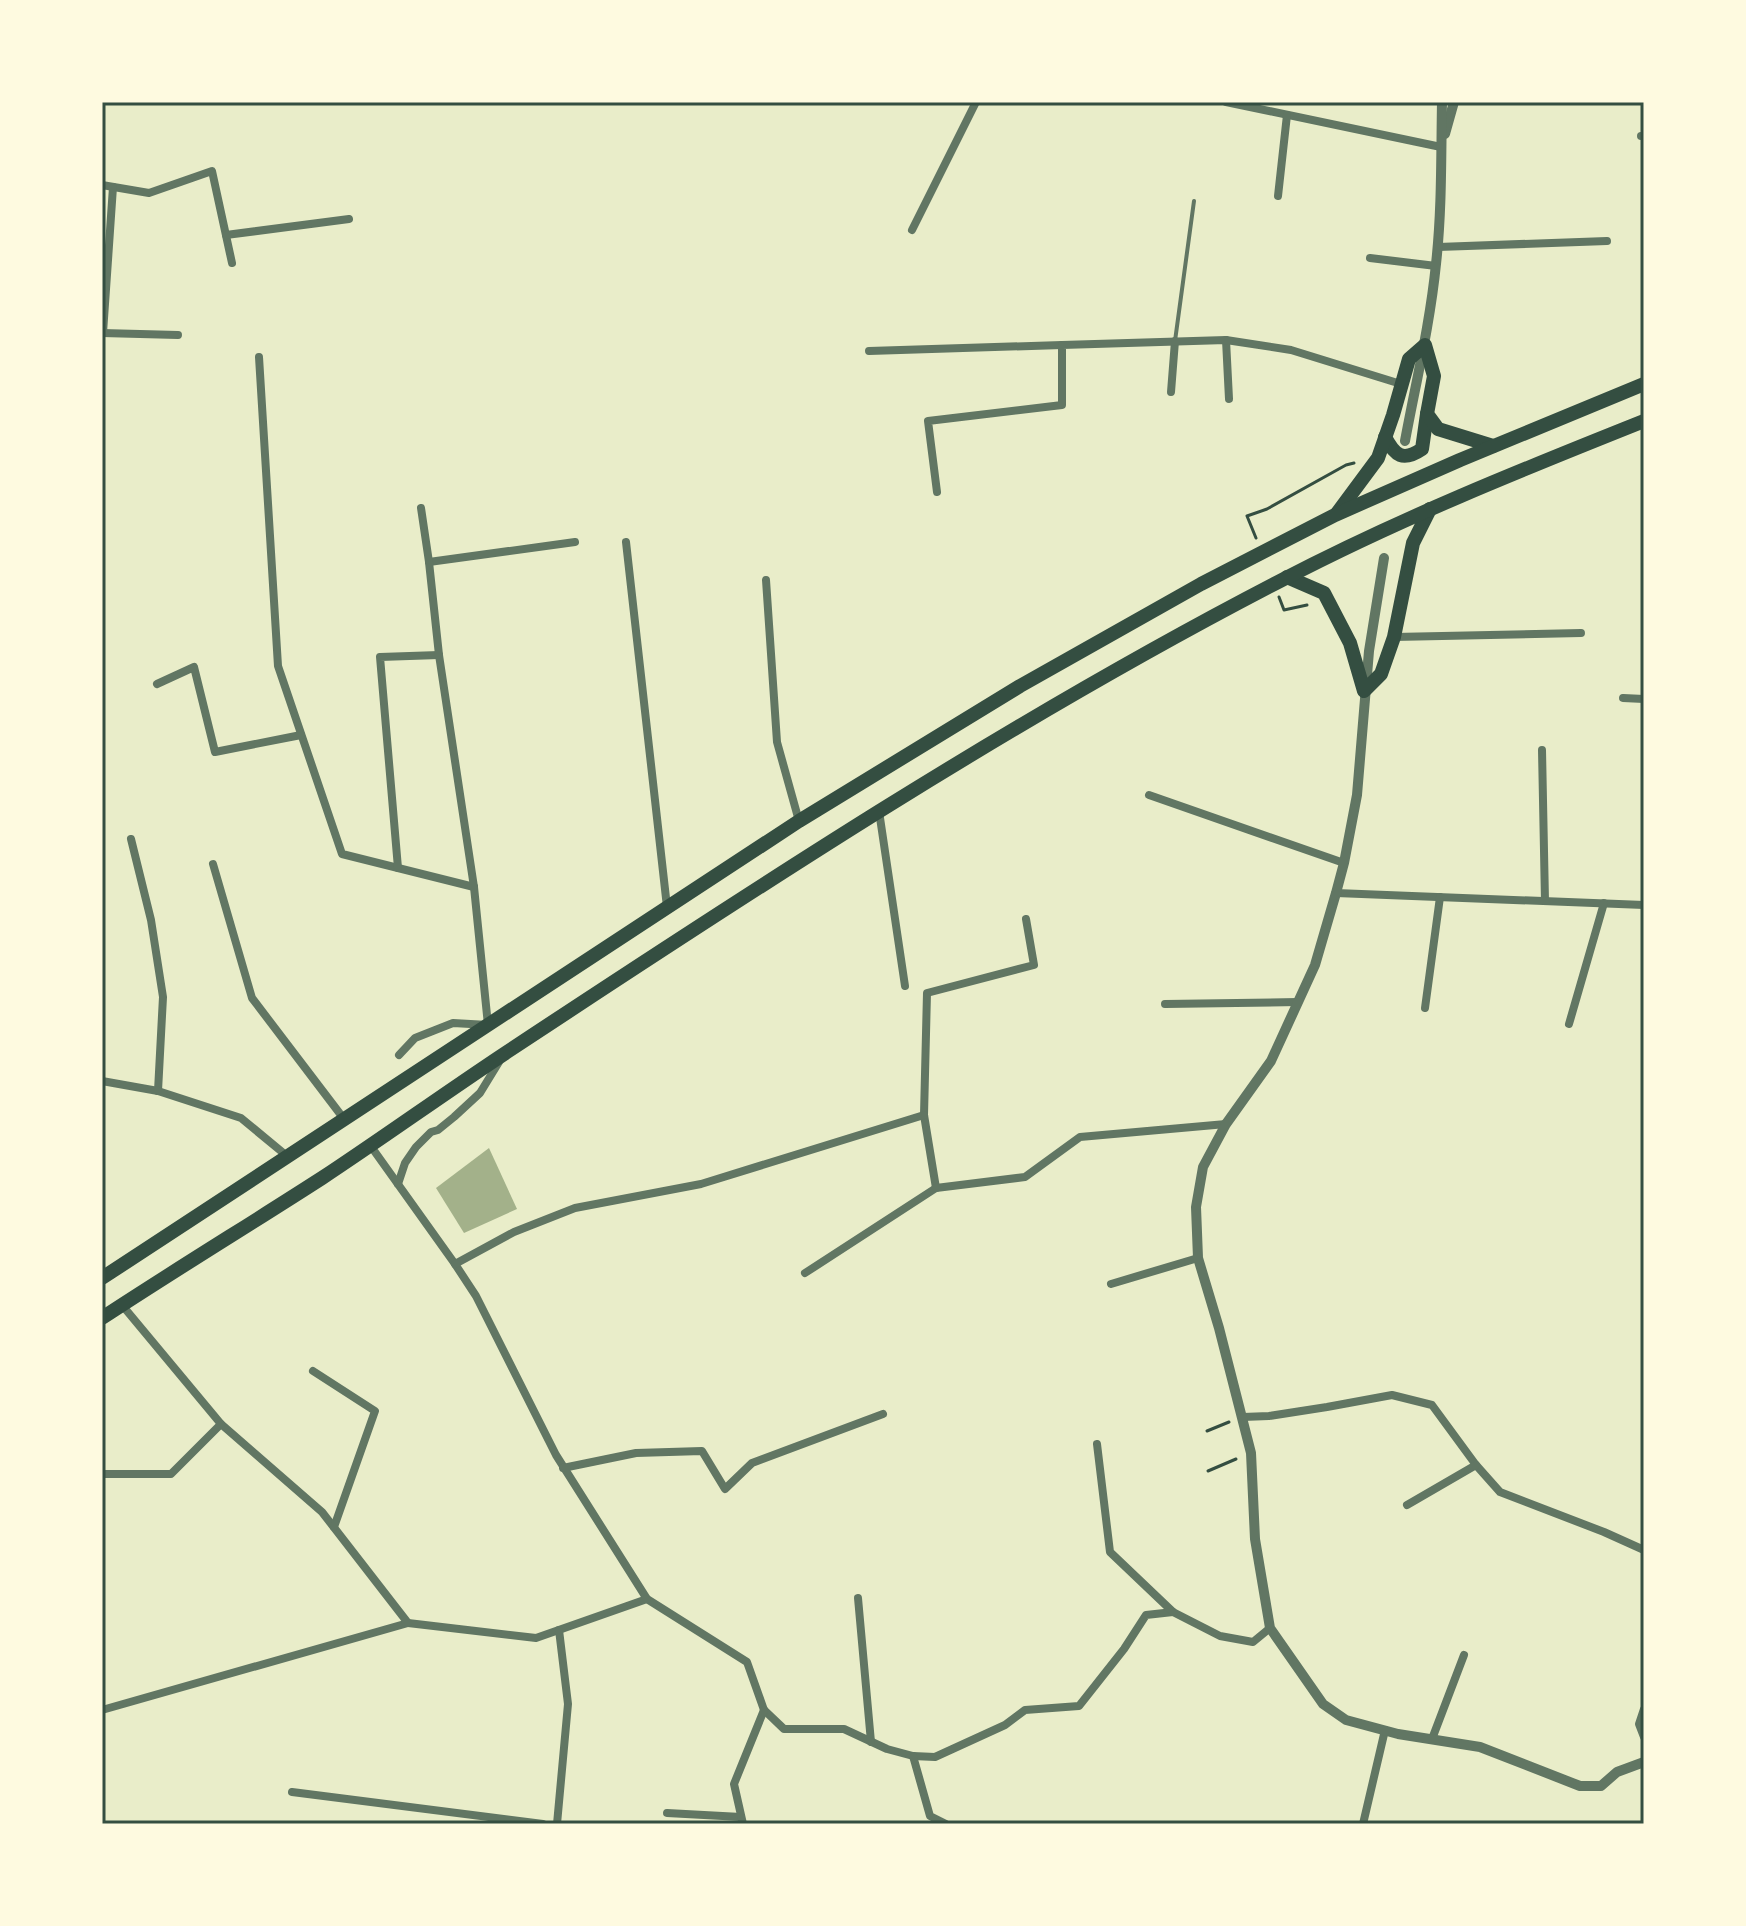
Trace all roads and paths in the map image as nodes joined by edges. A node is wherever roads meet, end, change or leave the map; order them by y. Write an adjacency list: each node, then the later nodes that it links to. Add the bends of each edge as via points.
1 (976, 102): 12 (street)
2 (1226, 102): 5 (street)
3 (1442, 102): 6 (street)
4 (1454, 102): 6 (street)
5 (1287, 115): 6 (street); 9 (street)
6 (1441, 147): 15 (street)
7 (102, 185): 8 (street)
8 (113, 187): 13 (street, via 149,193 212,171); 19 (street)
9 (1278, 196)
10 (1194, 201): 22 (lane)
11 (349, 219): 13 (street)
12 (912, 230)
13 (226, 235): 17 (street)
14 (1607, 241): 15 (street)
15 (1438, 247): 18 (street)
16 (1370, 258): 18 (street)
17 (232, 263)
18 (1436, 266): 24 (street)
19 (102, 333): 20 (street)
20 (178, 335)
21 (1226, 340): 22 (street); 27 (street, via 1291,350); 30 (street)
22 (1175, 341): 23 (street); 29 (street)
23 (1062, 345): 25 (street); 37 (street, via 1062,405 928,421)
24 (1425, 345): 27 (highway, via 1409,359); 31 (highway, via 1434,376); 34 (street)
25 (869, 351)
26 (259, 357): 57 (street, via 278,666)
27 (1401, 384): 33 (highway)
28 (1644, 384): 35 (highway)
29 (1171, 392)
30 (1229, 399)
31 (1427, 414): 33 (highway, via 1422,449 1412,456 1392,452); 35 (highway, via 1438,429)
32 (1644, 421): 39 (highway)
33 (1385, 437): 36 (highway)
34 (1405, 441)
35 (1493, 446): 40 (highway)
36 (1378, 458): 40 (highway); 41 (path, via 1346,465)
37 (937, 492)
38 (421, 508): 45 (street)
39 (1430, 509): 46 (highway); 51 (highway, via 1413,543)
40 (1335, 515): 61 (highway, via 1113,633)
41 (1247, 516)
42 (575, 542): 45 (street)
43 (626, 542): 72 (street)
44 (1384, 558): 54 (street)
45 (429, 562): 52 (street)
46 (1287, 577): 54 (highway, via 1324,593 1350,643); 60 (highway)
47 (766, 580): 61 (street, via 777,742)
48 (1309, 604): 49 (path)
49 (1284, 610)
50 (1581, 633): 51 (street)
51 (1394, 637): 54 (highway, via 1381,674)
52 (439, 655): 65 (street, via 380,657); 66 (street)
53 (157, 684): 57 (street, via 194,667 215,752)
54 (1364, 691): 63 (street, via 1357,795)
55 (1623, 698): 56 (street)
56 (1644, 699)
57 (301, 735): 65 (street, via 342,854)
58 (1542, 750): 69 (street)
59 (1149, 795): 63 (street)
60 (879, 811): 74 (street); 80 (highway)
61 (799, 821): 72 (highway)
62 (131, 839): 83 (street, via 163,997)
63 (1344, 863): 67 (street)
64 (213, 864): 85 (street, via 252,998)
65 (398, 868): 66 (street)
66 (474, 887): 79 (street)
67 (1336, 893): 68 (street); 75 (street)
68 (1440, 897): 69 (street); 77 (street)
69 (1545, 901): 70 (street)
70 (1604, 903): 71 (street); 78 (street)
71 (1644, 905)
72 (667, 907): 79 (highway)
73 (1026, 919): 84 (street, via 1034,965 927,993)
74 (905, 986)
75 (1298, 1002): 76 (street); 86 (street, via 1271,1061)
76 (1165, 1004)
77 (1425, 1008)
78 (1569, 1024)
79 (488, 1025): 81 (street, via 453,1023 415,1038); 85 (highway)
80 (503, 1054): 87 (highway); 89 (street, via 480,1093 416,1147)
81 (399, 1055)
82 (102, 1081): 83 (street)
83 (158, 1091): 88 (street, via 241,1118)
84 (924, 1115): 90 (street); 92 (street, via 701,1184 575,1208 514,1232)
85 (344, 1119): 88 (highway)
86 (1226, 1124): 90 (street, via 1080,1137 1025,1177); 91 (street, via 1203,1167 1196,1207)
87 (370, 1145): 89 (street); 96 (highway)
88 (287, 1156): 94 (highway)
89 (398, 1184): 92 (street)
90 (936, 1188): 93 (street)
91 (1198, 1258): 95 (street); 100 (street)
92 (455, 1264): 106 (street)
93 (805, 1273)
94 (102, 1278)
95 (1111, 1284)
96 (122, 1305): 97 (highway); 101 (street)
97 (102, 1318)
98 (313, 1371): 110 (street, via 375,1411)
99 (883, 1414): 106 (street, via 752,1463 725,1489 702,1451 636,1453)
100 (1243, 1417): 102 (path); 104 (street); 105 (street, via 1392,1395 1432,1405)
101 (221, 1424): 108 (street, via 171,1474); 110 (street)
102 (1207, 1431)
103 (1097, 1444): 114 (street, via 1110,1552)
104 (1251, 1453): 107 (path); 116 (street, via 1255,1539)
105 (1476, 1465): 109 (street); 111 (street, via 1500,1492)
106 (563, 1468): 113 (street)
107 (1208, 1471)
108 (102, 1474)
109 (1407, 1505)
110 (334, 1527): 115 (street)
111 (1644, 1550)
112 (858, 1598): 125 (street)
113 (647, 1599): 117 (street); 121 (street, via 747,1662)
114 (1173, 1612): 116 (street, via 1220,1636 1253,1642); 126 (street, via 1146,1615 1079,1706 1025,1710 1005,1725 935,1757)
115 (408, 1623): 117 (street, via 536,1638); 120 (street)
116 (1270, 1628): 122 (street, via 1323,1704 1346,1720)
117 (559, 1630): 132 (street, via 568,1704)
118 (1464, 1655): 124 (street)
119 (1644, 1709): 123 (street, via 1639,1724)
120 (102, 1710)
121 (764, 1710): 125 (street, via 784,1729 844,1729); 130 (street, via 734,1784)
122 (1385, 1730): 124 (street); 134 (street)
123 (1644, 1737)
124 (1432, 1739): 127 (street, via 1480,1747 1580,1786 1601,1786 1617,1772)
125 (871, 1742): 126 (street)
126 (913, 1756): 133 (street, via 930,1816)
127 (1644, 1762)
128 (292, 1792): 131 (street)
129 (667, 1813): 130 (street)
130 (742, 1820)
131 (543, 1824)
132 (557, 1824)
133 (946, 1824)
134 (1363, 1824)

